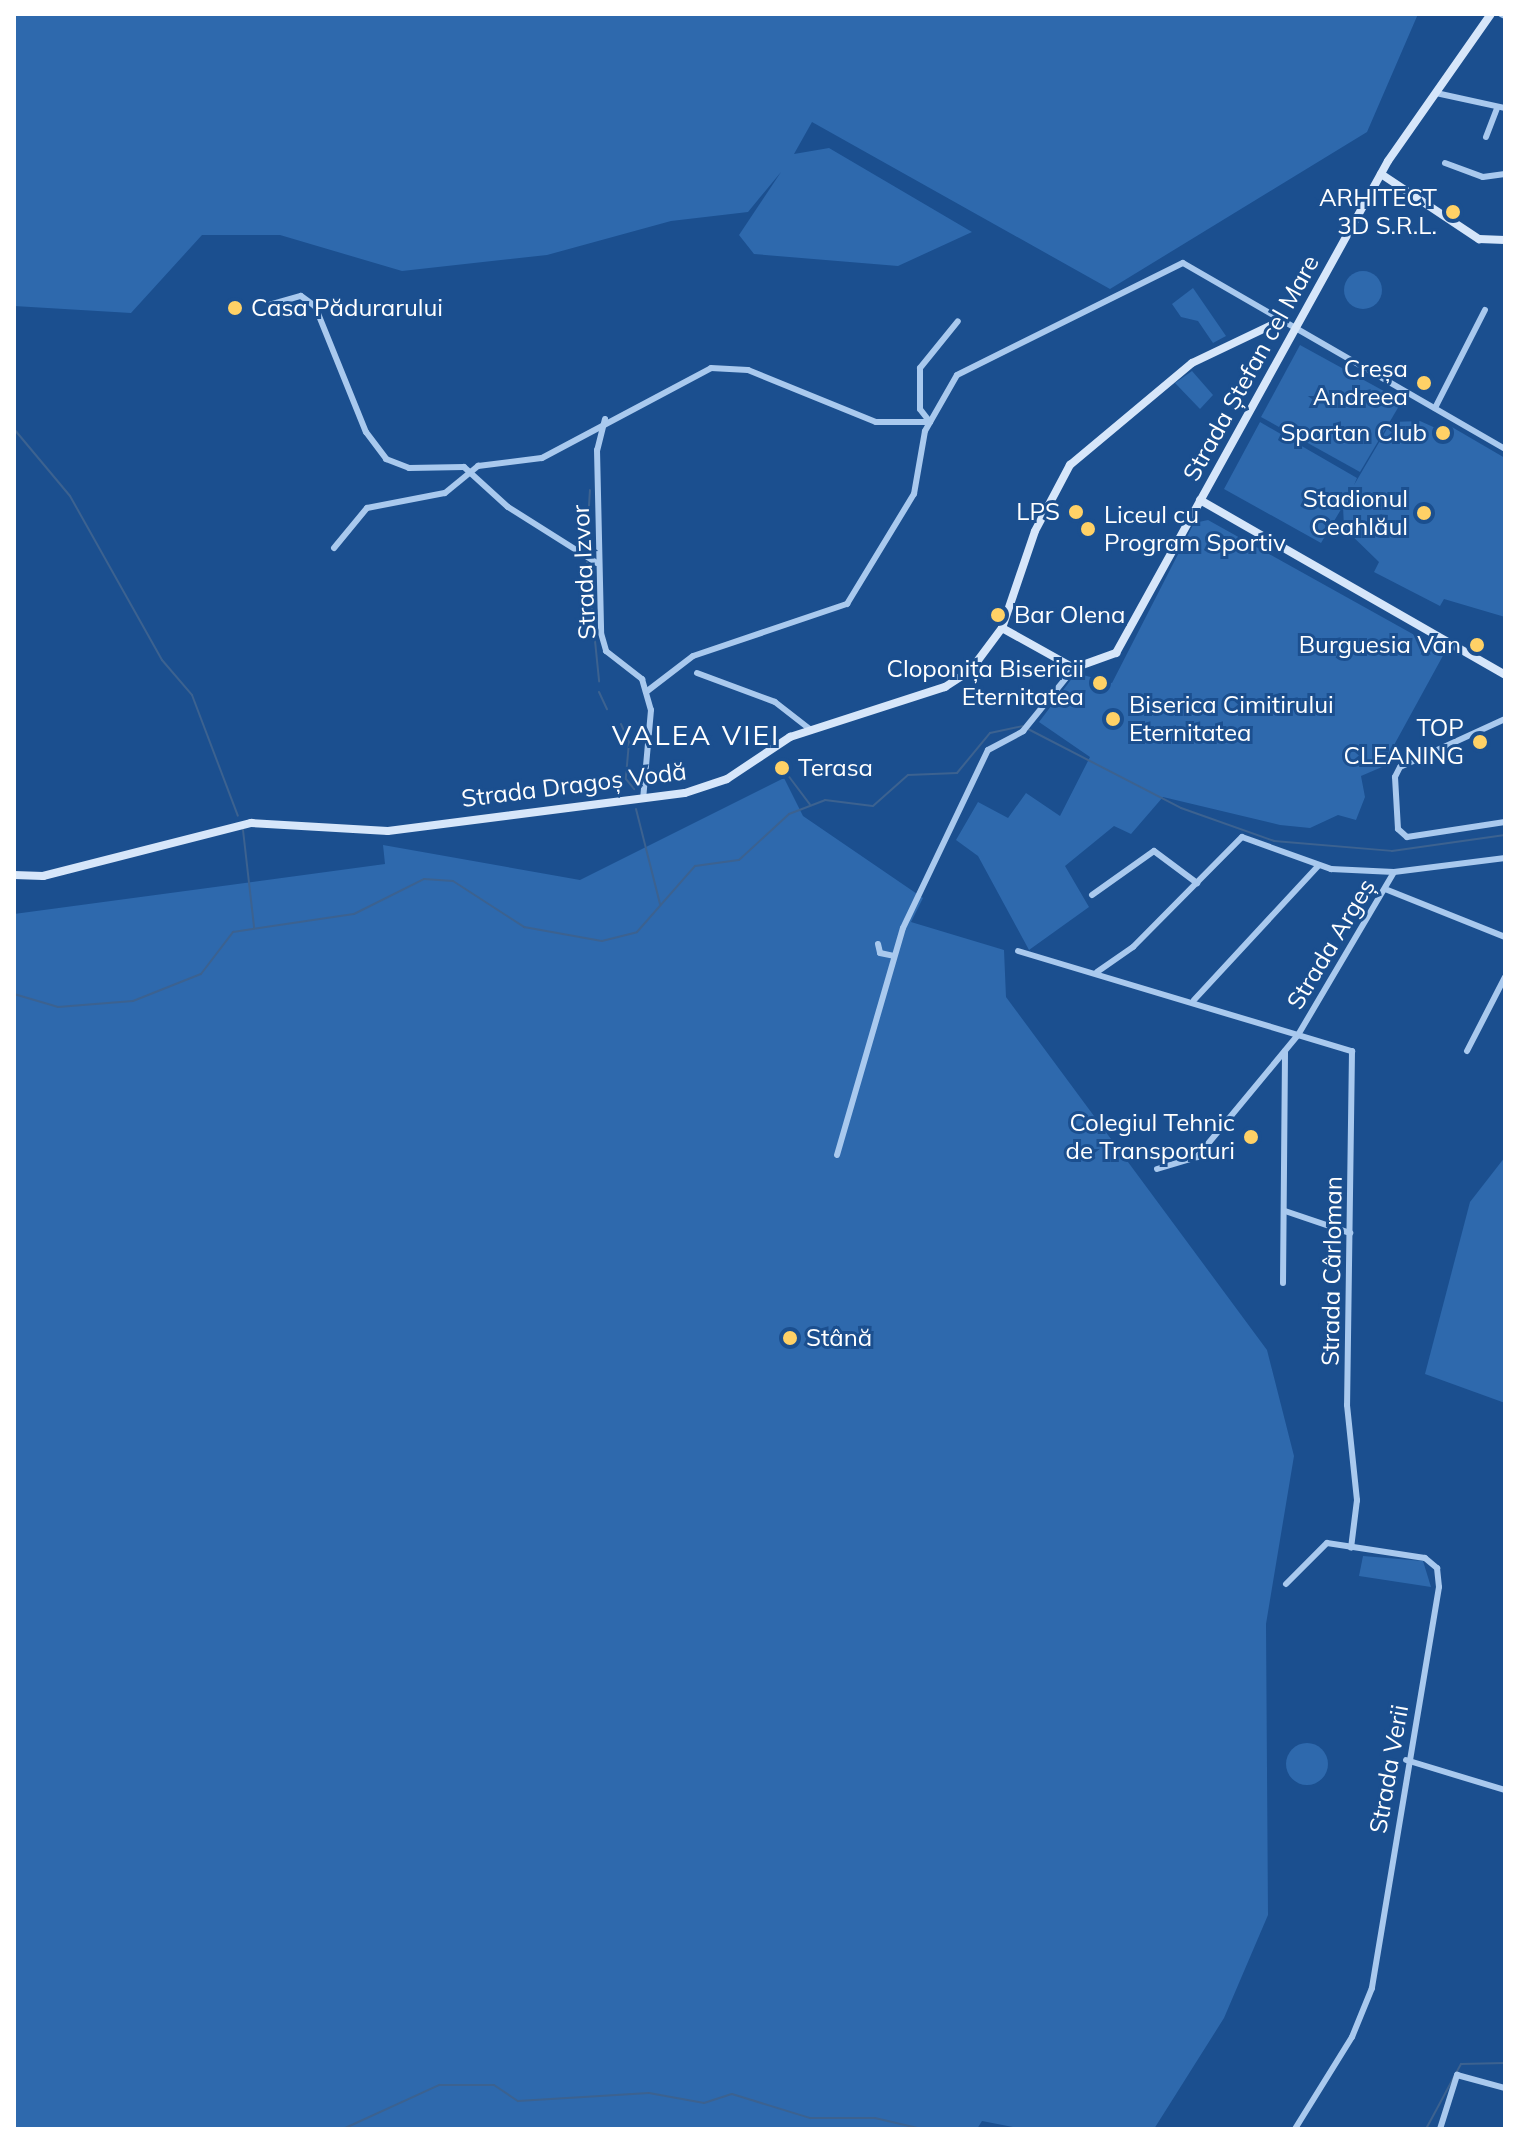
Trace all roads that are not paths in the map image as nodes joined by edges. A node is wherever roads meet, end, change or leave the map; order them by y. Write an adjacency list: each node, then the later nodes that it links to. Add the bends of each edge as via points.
1 (1491, 14): 2 (street, Strada Ștefan cel Mare)
2 (1436, 93): 4 (street); 7 (street, Strada Ștefan cel Mare)
3 (1505, 108): 4 (street)
4 (1497, 109): 5 (street)
5 (1486, 137)
6 (1445, 163): 8 (street, via 1483,177)
7 (1381, 174): 9 (street, via 1479,239); 14 (street, Strada Ștefan cel Mare)
8 (1505, 174)
9 (1505, 240)
10 (269, 305): 19 (street, via 301,296 315,306 366,432 386,459)
11 (1485, 310): 15 (street)
12 (958, 321): 17 (street, via 920,368 920,409)
13 (1276, 323): 14 (street); 17 (street, via 1183,263 971,365); 23 (street, Strada Dragoș Vodă, via 1192,363 1070,465 1030,543)
14 (1293, 332): 15 (street); 20 (street, Strada Ștefan cel Mare)
15 (1435, 408): 18 (street)
16 (605, 419): 17 (street, via 725,367 876,422); 19 (street, via 542,458); 22 (street, Strada Izvor, via 597,450)
17 (930, 422): 27 (street, via 914,494 889,526 858,594 824,616 693,656)
18 (1505, 449)
19 (471, 473): 21 (street, via 445,493 367,508); 22 (street, via 508,507)
20 (1200, 500): 24 (street, Strada Ștefan cel Mare, via 1116,653); 26 (street)
21 (334, 548)
22 (597, 563): 27 (street, Strada Izvor, via 603,643 635,671)
23 (1002, 628): 24 (street); 29 (street, Strada Dragoș Vodă, via 957,681)
24 (1074, 668): 42 (street, via 1023,731 988,750)
25 (697, 673): 29 (street, via 775,702)
26 (1505, 675)
27 (646, 692): 30 (street, Strada Izvor, via 654,730)
28 (1505, 719): 31 (street, via 1396,771 1398,829 1419,838)
29 (811, 730): 30 (street, Strada Dragoș Vodă, via 709,788)
30 (643, 799): 35 (street, Strada Dragoș Vodă, via 388,831 251,823 43,876)
31 (1505, 822)
32 (1505, 858): 34 (street)
33 (1318, 866): 34 (street); 36 (street, via 1242,837); 45 (street)
34 (1394, 872): 37 (street, Strada Argeș)
35 (14, 875)
36 (1197, 883): 38 (street, via 1154,851); 43 (street)
37 (1385, 889): 39 (street); 46 (street, Strada Argeș)
38 (1092, 895)
39 (1505, 937)
40 (878, 944): 42 (street, via 880,953)
41 (1018, 951): 43 (street)
42 (894, 956): 49 (street)
43 (1097, 972): 45 (street)
44 (1505, 977): 48 (street)
45 (1194, 1000): 46 (street)
46 (1298, 1035): 47 (street, Strada Argeș); 52 (street, Strada Cârloman, via 1355,1057)
47 (1285, 1049): 50 (street, Strada Argeș, via 1197,1157); 51 (street)
48 (1467, 1051)
49 (837, 1155)
50 (1157, 1169)
51 (1285, 1211): 52 (street); 53 (street)
52 (1350, 1233): 54 (street, Strada Cârloman, via 1347,1405 1357,1500)
53 (1283, 1283)
54 (1351, 1548): 55 (street, Strada Verii, via 1321,1546); 56 (street, Strada Verii, via 1420,1556 1437,1568)
55 (1286, 1584)
56 (1406, 1760): 57 (street); 59 (street, Strada Verii, via 1367,2005)
57 (1505, 1790)
58 (1505, 2088): 60 (street, via 1457,2075)
59 (1295, 2129)
60 (1440, 2129)

